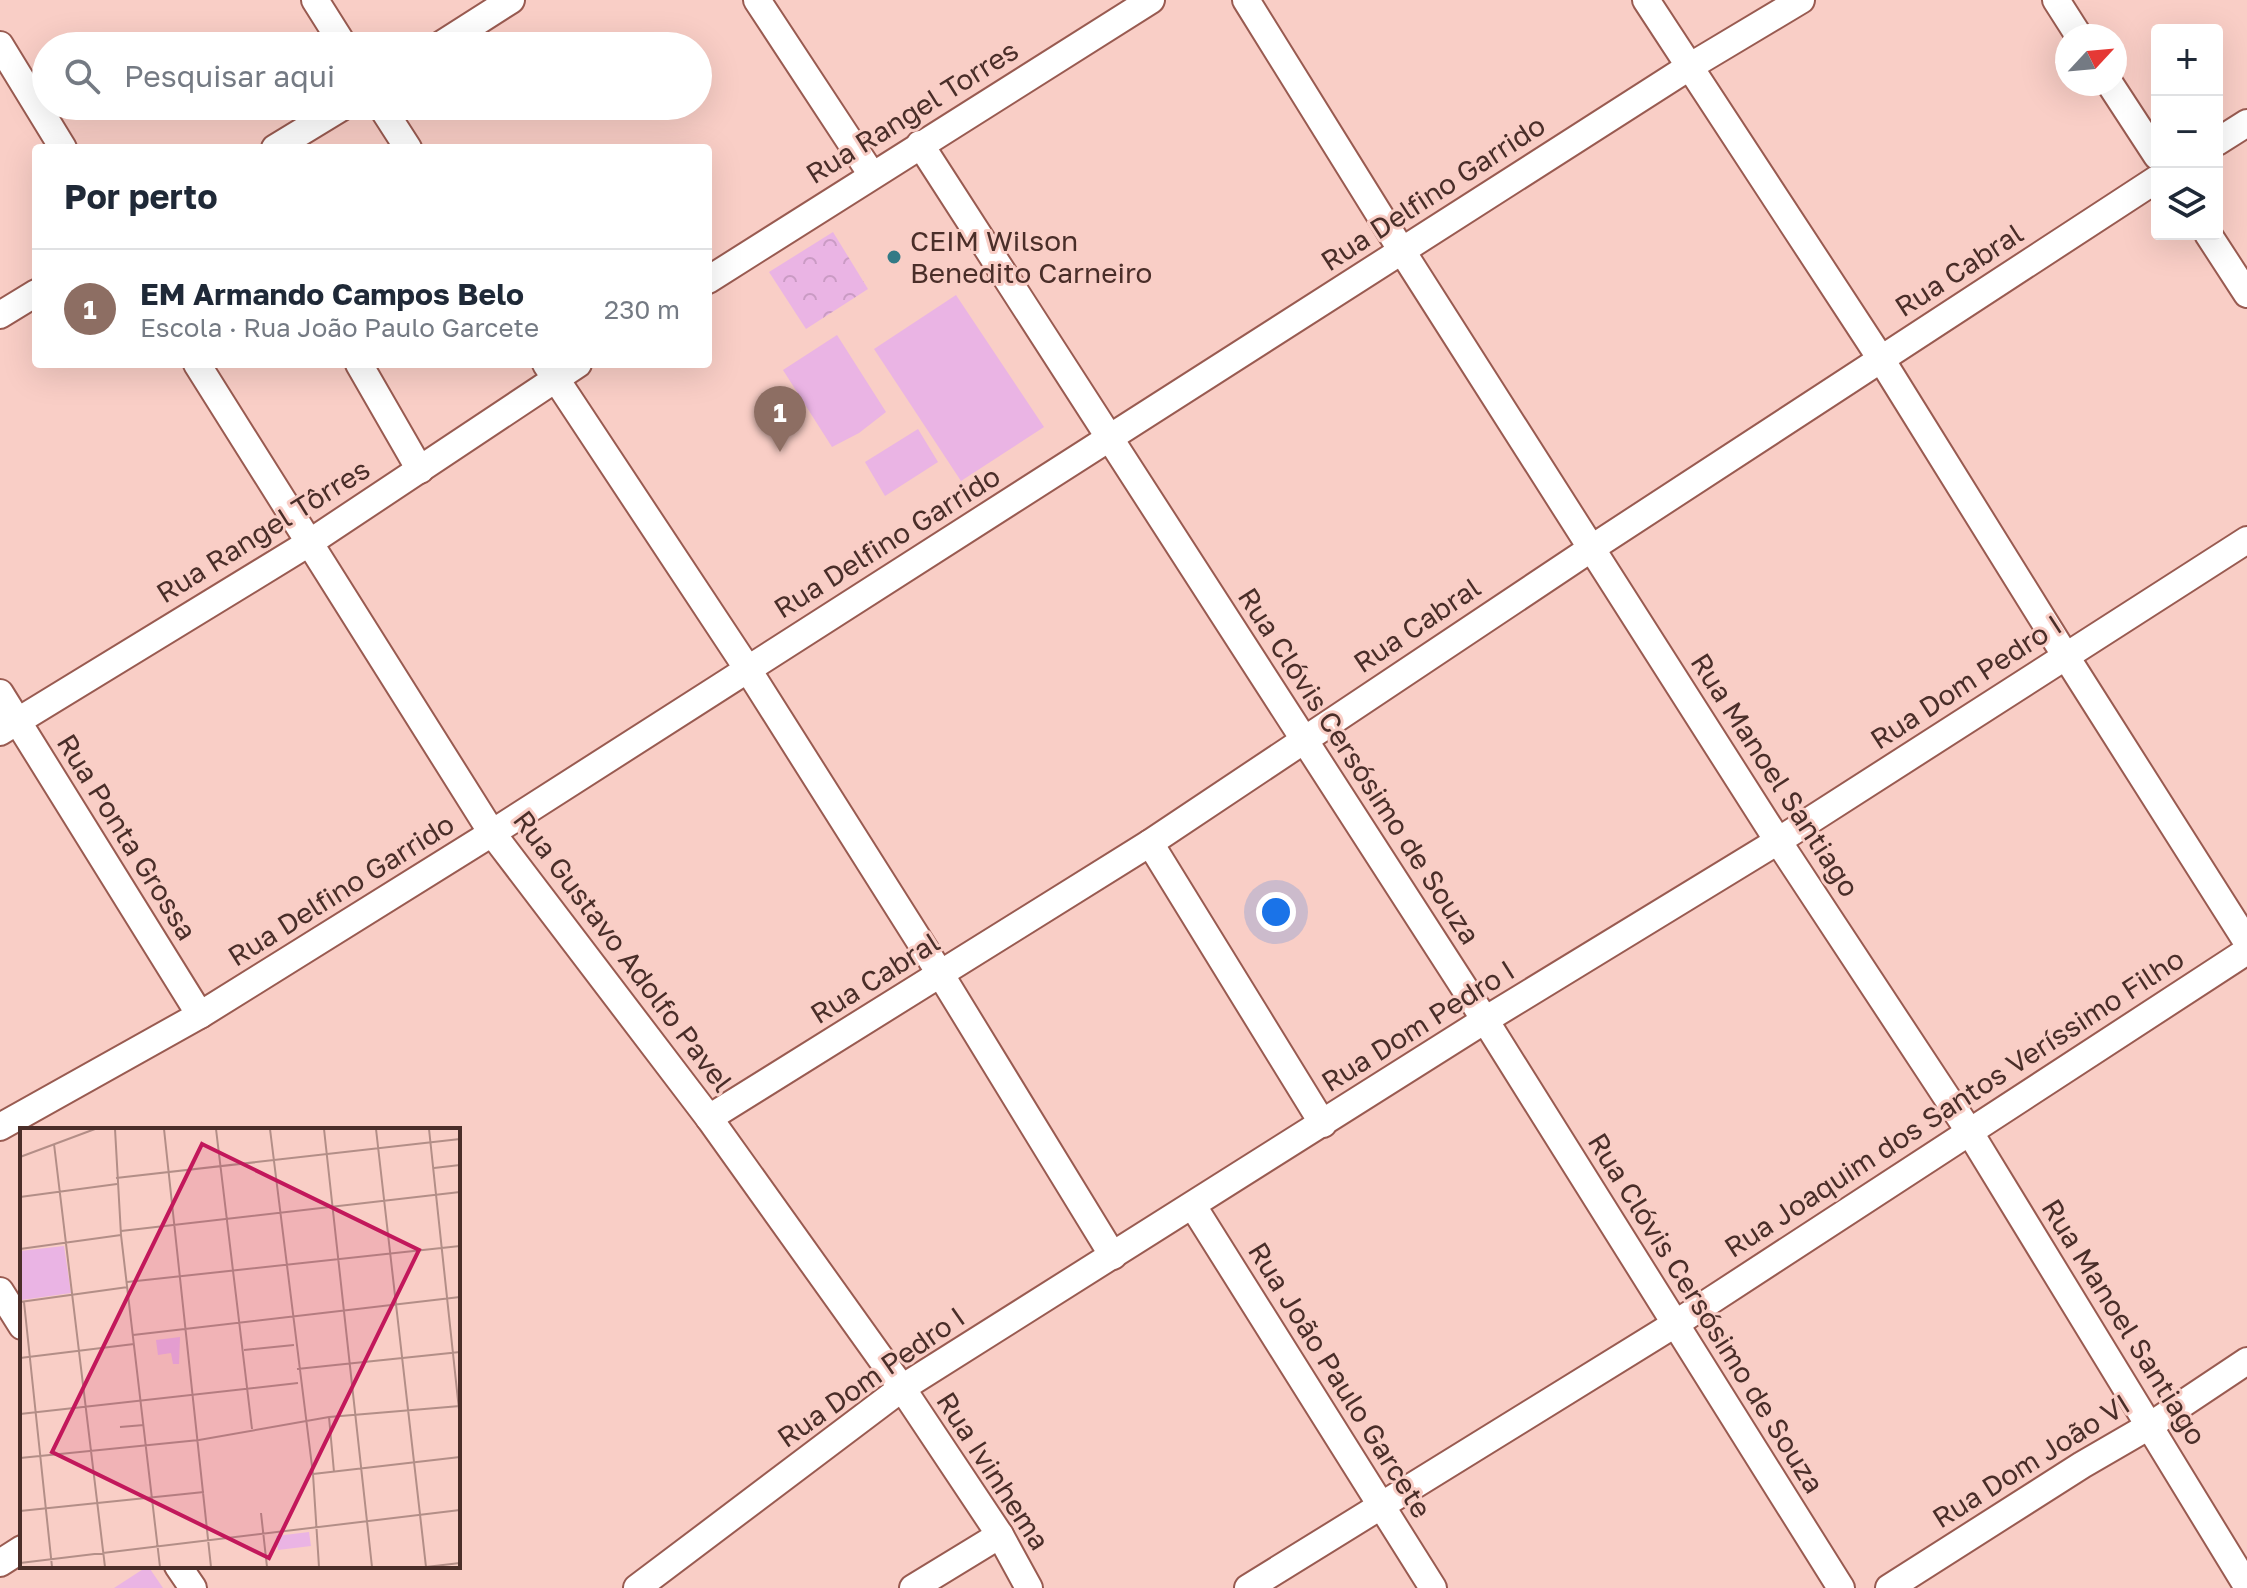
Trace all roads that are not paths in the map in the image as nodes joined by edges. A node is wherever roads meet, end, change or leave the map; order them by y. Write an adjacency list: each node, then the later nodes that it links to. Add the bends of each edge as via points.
1 (315, 0): 10 (street)
2 (511, 0): 11 (street)
3 (757, 0): 26 (street)
4 (1151, 0): 24 (street, Rua Rangel Torres)
5 (1246, 0): 29 (street, Rua Manoel Santiago)
6 (1646, 0): 13 (street)
7 (1801, 0): 13 (street, Rua Delfino Garrido)
8 (2056, 0): 9 (street)
9 (2071, 24)
10 (335, 32)
11 (461, 32)
12 (0, 45): 15 (street)
13 (1689, 67): 29 (street, Rua Delfino Garrido); 34 (street)
14 (2118, 96): 25 (street)
15 (32, 97)
16 (46, 120): 21 (street)
17 (321, 120): 22 (street)
18 (390, 120): 23 (street)
19 (2247, 123): 20 (street)
20 (2223, 138)
21 (61, 144)
22 (282, 144)
23 (405, 144)
24 (920, 144): 26 (street, Rua Rangel Torres); 38 (street, Rua Clóvis Cersósimo de Souza)
25 (2151, 147)
26 (872, 175): 30 (street, Rua Rangel Torres)
27 (2151, 183): 34 (street, Rua Cabral)
28 (2212, 240): 31 (street)
29 (1402, 251): 38 (street, Rua Delfino Garrido); 42 (street, Rua Manoel Santiago)
30 (712, 277)
31 (2247, 294)
32 (32, 295): 33 (street)
33 (0, 315)
34 (1881, 359): 42 (street, Rua Cabral); 43 (street)
35 (200, 368): 41 (street)
36 (361, 368): 39 (street)
37 (551, 371): 39 (street, Rua Rangel Tôrres); 44 (street)
38 (1110, 437): 44 (street, Rua Delfino Garrido); 47 (street, Rua Clóvis Cersósimo de Souza)
39 (420, 470): 41 (street, Rua Rangel Tôrres)
40 (2247, 540): 43 (street, Rua Dom Pedro I)
41 (309, 543): 46 (street, Rua Rangel Tôrres); 48 (street, Rua Gustavo Adolfo Pavel)
42 (1592, 548): 47 (street, Rua Cabral); 49 (street, Rua Manoel Santiago)
43 (2065, 655): 49 (street, Rua Dom Pedro I); 51 (street)
44 (747, 668): 48 (street, Rua Delfino Garrido); 53 (street)
45 (0, 693): 46 (street, Rua Ponta Grossa)
46 (9, 726): 54 (street, Rua Ponta Grossa)
47 (1304, 739): 50 (street, Rua Cabral); 55 (street, Rua Clóvis Cersósimo de Souza)
48 (492, 833): 54 (street, Rua Delfino Garrido); 56 (street, Rua Gustavo Adolfo Pavel)
49 (1778, 841): 55 (street, Rua Dom Pedro I); 59 (street, Rua Manoel Santiago)
50 (1150, 843): 53 (street, Rua Cabral); 57 (street)
51 (2247, 942)
52 (2247, 951): 59 (street, Rua Joaquim dos Santos Veríssimo Filho)
53 (941, 975): 56 (street, Rua Cabral); 61 (street)
54 (200, 1015): 58 (street, Rua Delfino Garrido)
55 (1485, 1020): 57 (street, Rua Dom Pedro I); 64 (street, Rua Clóvis Cersósimo de Souza)
56 (709, 1118): 66 (street, Rua Gustavo Adolfo Pavel)
57 (1323, 1124): 60 (street, Rua Dom Pedro I)
58 (0, 1127)
59 (1969, 1131): 64 (street, Rua Joaquim dos Santos Veríssimo Filho); 67 (street, Rua Manoel Santiago)
60 (1193, 1206): 61 (street, Rua Dom Pedro I); 68 (street, Rua João Paulo Garcete)
61 (1113, 1256): 66 (street, Rua Dom Pedro I)
62 (0, 1291): 63 (street)
63 (20, 1323)
64 (1675, 1324): 68 (street, Rua Joaquim dos Santos Veríssimo Filho); 80 (street, Rua Clóvis Cersósimo de Souza)
65 (2247, 1361): 67 (street, Rua Dom João VI)
66 (902, 1388): 69 (street, Rua Ivinhema); 75 (street, Rua Dom Pedro I)
67 (2151, 1425): 73 (street, Rua Manoel Santiago); 81 (street, Rua Dom João VI)
68 (1382, 1506): 78 (street, Rua Joaquim dos Santos Veríssimo Filho); 79 (street, Rua João Paulo Garcete)
69 (1000, 1535): 76 (street); 77 (street, Rua Ivinhema)
70 (20, 1550): 71 (street)
71 (0, 1563)
72 (179, 1568): 74 (street)
73 (2247, 1586)
74 (193, 1588)
75 (637, 1588)
76 (913, 1588)
77 (1029, 1588)
78 (1248, 1588)
79 (1433, 1588)
80 (1841, 1588)
81 (1889, 1588)

